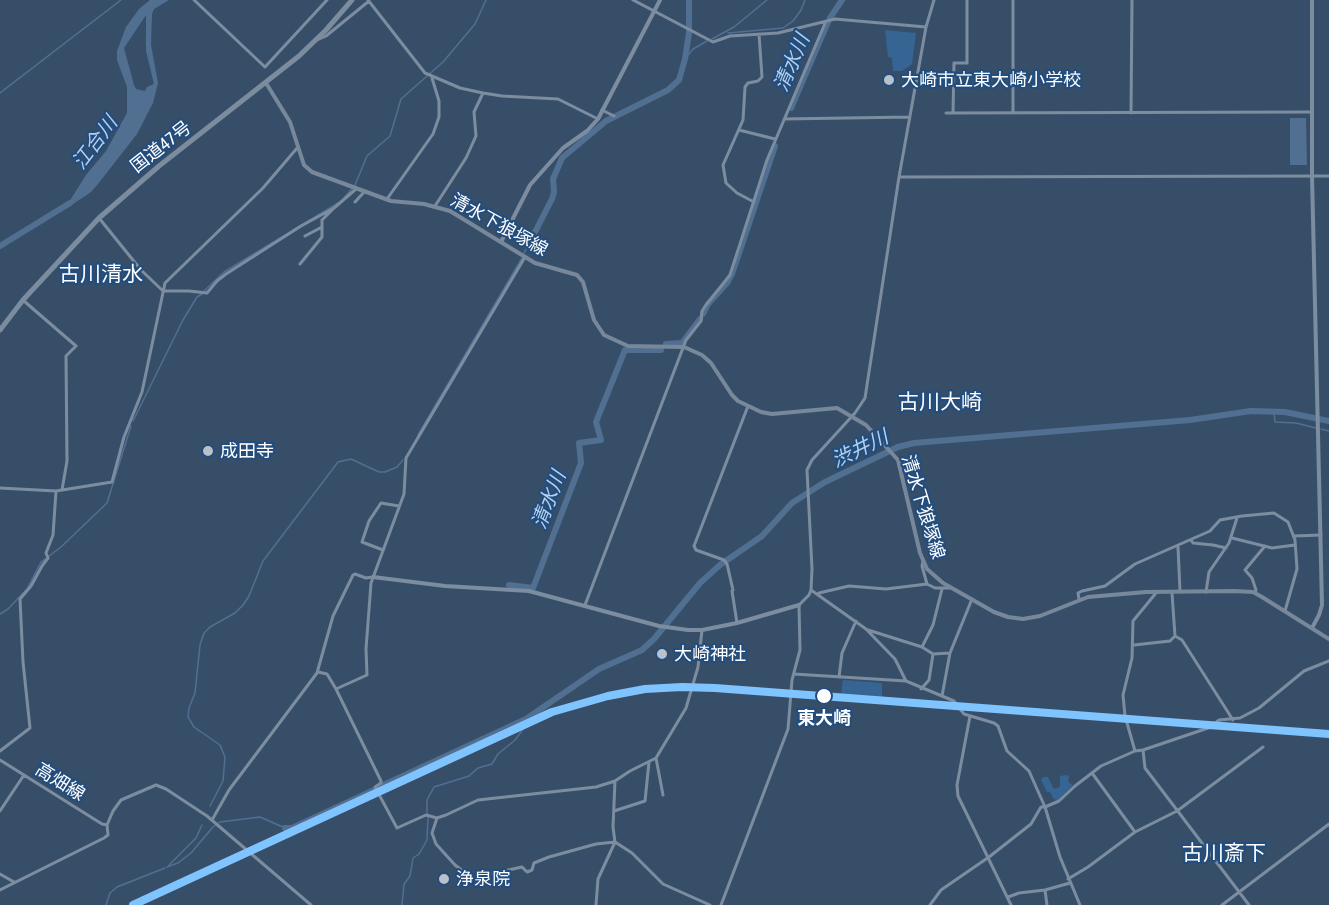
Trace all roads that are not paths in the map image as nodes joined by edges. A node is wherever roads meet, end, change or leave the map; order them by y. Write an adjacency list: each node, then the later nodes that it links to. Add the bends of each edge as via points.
1 (327, 0): 11 (street, via 266,66)
2 (351, 0): 16 (highway, 国道47号)
3 (369, 0): 16 (street); 17 (street)
4 (633, 0): 12 (street)
5 (660, 0): 12 (street)
6 (934, 0): 14 (street)
7 (967, 0): 23 (street, via 967,63 954,63)
8 (1012, 0): 24 (street)
9 (1131, 0): 25 (street)
10 (1312, 0): 21 (street)
11 (195, 1)
12 (654, 11): 15 (street, via 713,42 729,36); 20 (street)
13 (826, 21): 14 (street); 15 (street); 29 (street)
14 (926, 27): 27 (street)
15 (759, 34): 30 (street, via 762,77 745,87)
16 (314, 42): 18 (highway, 国道47号)
17 (430, 76): 19 (street); 38 (street, via 440,101 439,117 433,134)
18 (266, 83): 32 (main road, 清水下狼塚線, via 290,122); 44 (highway, 国道47号)
19 (483, 93): 28 (street, via 558,99); 41 (street, via 474,112 476,136)
20 (602, 110): 26 (street); 28 (street)
21 (1312, 112): 25 (street); 33 (street)
22 (946, 113): 23 (street)
23 (954, 113): 24 (street)
24 (1012, 113): 25 (street)
25 (1131, 114)
26 (614, 116)
27 (910, 117): 29 (street); 35 (street)
28 (597, 119): 47 (street, via 563,148 530,185)
29 (784, 119): 31 (street)
30 (739, 130): 31 (street); 40 (street, via 723,163 724,181)
31 (776, 139): 40 (street)
32 (298, 147): 36 (main road, 清水下狼塚線, via 307,169); 50 (street, via 263,188 168,279)
33 (1312, 176): 34 (street); 35 (street); 62 (street)
34 (1329, 176)
35 (899, 177): 55 (street, via 866,392)
36 (355, 187): 37 (main road, 清水下狼塚線); 42 (street)
37 (364, 191): 38 (main road, 清水下狼塚線); 39 (street)
38 (387, 199): 41 (main road, 清水下狼塚線)
39 (355, 202)
40 (754, 202): 53 (street, via 730,275 702,311 701,321 687,337)
41 (435, 206): 47 (main road, 清水下狼塚線, via 455,213)
42 (334, 208): 43 (street); 45 (street, via 322,220); 50 (street, via 226,274 207,293)
43 (335, 216)
44 (99, 218): 50 (street); 51 (highway, 国道47号)
45 (322, 227): 46 (street); 49 (street, via 322,237)
46 (305, 236)
47 (501, 242): 48 (main road, 清水下狼塚線)
48 (523, 256): 53 (main road, 清水下狼塚線, via 580,278 594,320 610,339 628,346); 59 (street, via 406,458)
49 (300, 264)
50 (163, 291): 57 (street, via 142,392 124,436 112,482)
51 (23, 300): 52 (highway, 国道47号); 57 (street, via 76,346 66,356 67,461)
52 (0, 330)
53 (684, 348): 54 (main road, 清水下狼塚線, via 708,359 734,398); 84 (street)
54 (748, 405): 55 (main road, 清水下狼塚線, via 772,414 837,408); 88 (street, via 694,546 727,564)
55 (853, 416): 70 (main road, 清水下狼塚線, via 892,450 900,465); 75 (street, via 807,470)
56 (0, 488): 58 (street)
57 (62, 490): 58 (street)
58 (56, 491): 110 (street, via 54,535 46,553 48,558 20,599 30,728)
59 (400, 506): 69 (street); 69 (street, via 383,502 369,521 362,542)
60 (1237, 517): 61 (street, via 1274,513 1288,522); 63 (street); 64 (street, via 1220,520 1210,531)
61 (1294, 536): 62 (street); 65 (street)
62 (1321, 536): 89 (street, via 1322,605)
63 (1231, 537): 67 (street); 68 (street)
64 (1191, 540): 66 (street); 68 (street)
65 (1295, 545): 67 (street); 86 (street, via 1297,569)
66 (1178, 546): 80 (street); 83 (street, via 1130,567 1105,586 1078,593)
67 (1265, 546): 81 (street, via 1245,570)
68 (1226, 548): 76 (street, via 1209,572)
69 (383, 550): 71 (street)
70 (923, 561): 72 (street); 73 (main road, 清水下狼塚線, via 932,574)
71 (374, 578): 84 (street, via 529,591); 99 (street, via 353,575 333,615); 104 (street, via 367,630 367,675)
72 (927, 584): 74 (street); 77 (street, via 849,586)
73 (952, 588): 74 (street); 82 (main road, 清水下狼塚線)
74 (942, 589): 95 (street, via 933,625)
75 (811, 590): 77 (street); 85 (street)
76 (1206, 592): 80 (main road, 清水下狼塚線); 81 (main road, 清水下狼塚線)
77 (819, 593): 87 (street)
78 (1156, 593): 79 (main road, 清水下狼塚線); 83 (main road, 清水下狼塚線); 94 (street, via 1133,621)
79 (1172, 593): 80 (main road, 清水下狼塚線); 92 (street)
80 (1180, 593)
81 (1256, 593): 86 (main road, 清水下狼塚線)
82 (972, 599): 83 (main road, 清水下狼塚線, via 1001,615 1023,619); 96 (street)
83 (1079, 599)
84 (585, 605): 91 (street, via 667,628)
85 (799, 605): 88 (street); 100 (street, via 800,650)
86 (1285, 611): 89 (main road, 清水下狼塚線)
87 (856, 621): 90 (street); 101 (street, via 844,646)
88 (737, 623): 91 (street)
89 (1312, 628): 93 (main road, 清水下狼塚線)
90 (866, 629): 95 (street); 102 (street, via 895,659)
91 (702, 630): 112 (street, via 691,697)
92 (1175, 636): 94 (street); 107 (street, via 1182,640)
93 (1329, 639)
94 (1133, 645): 111 (street, via 1122,700)
95 (922, 647): 97 (street)
96 (950, 653): 97 (street); 105 (street)
97 (933, 654): 103 (street, via 929,680)
98 (1329, 661): 107 (street, via 1304,670 1259,708)
99 (318, 672): 104 (street, via 327,674); 124 (street, via 227,792)
100 (794, 674): 101 (street); 141 (street, via 788,729)
101 (839, 677): 102 (street)
102 (906, 681): 103 (street)
103 (921, 688): 105 (street)
104 (336, 689): 123 (street, via 381,781 375,787 395,827 428,815)
105 (942, 696): 106 (street, via 954,700 960,712)
106 (970, 716): 119 (street, via 998,726 1007,751 1029,771); 129 (street, via 957,789)
107 (1233, 720): 109 (street, via 1219,720 1211,727)
108 (1263, 747): 122 (street)
109 (1143, 750): 111 (street); 122 (street, via 1145,768)
110 (0, 751)
111 (1135, 751): 115 (street)
112 (657, 758): 114 (street); 118 (street)
113 (0, 760): 116 (street, 高畑線)
114 (649, 762): 117 (street); 121 (street, via 645,801)
115 (1092, 773): 119 (street); 127 (street)
116 (24, 775): 120 (street); 126 (street, 高畑線)
117 (615, 781): 121 (street); 123 (street, via 596,787 478,800)
118 (663, 795)
119 (1046, 807): 129 (street, via 1041,807 1031,824); 131 (street)
120 (0, 811)
121 (614, 811): 128 (street)
122 (1177, 811): 127 (street); 136 (street)
123 (436, 818): 128 (street, via 432,838 472,878 522,867 527,872 534,863 549,857)
124 (215, 823): 126 (street, via 156,785 121,800); 138 (street)
125 (1329, 824): 136 (street)
126 (107, 825): 132 (street, via 105,838)
127 (1135, 832): 131 (street)
128 (615, 842): 139 (street, via 598,879); 140 (street, via 663,884)
129 (989, 857): 137 (street); 142 (street, via 941,890)
130 (0, 874): 132 (street)
131 (1068, 879): 133 (street)
132 (15, 882): 134 (street)
133 (1070, 883): 135 (street); 145 (street)
134 (0, 890)
135 (1045, 890): 137 (street); 144 (street)
136 (1239, 892): 146 (street); 147 (street)
137 (1008, 897): 143 (street)
138 (311, 905)
139 (596, 905)
140 (710, 905)
141 (721, 905)
142 (930, 905)
143 (1011, 905)
144 (1047, 905)
145 (1080, 905)
146 (1222, 905)
147 (1248, 905)

